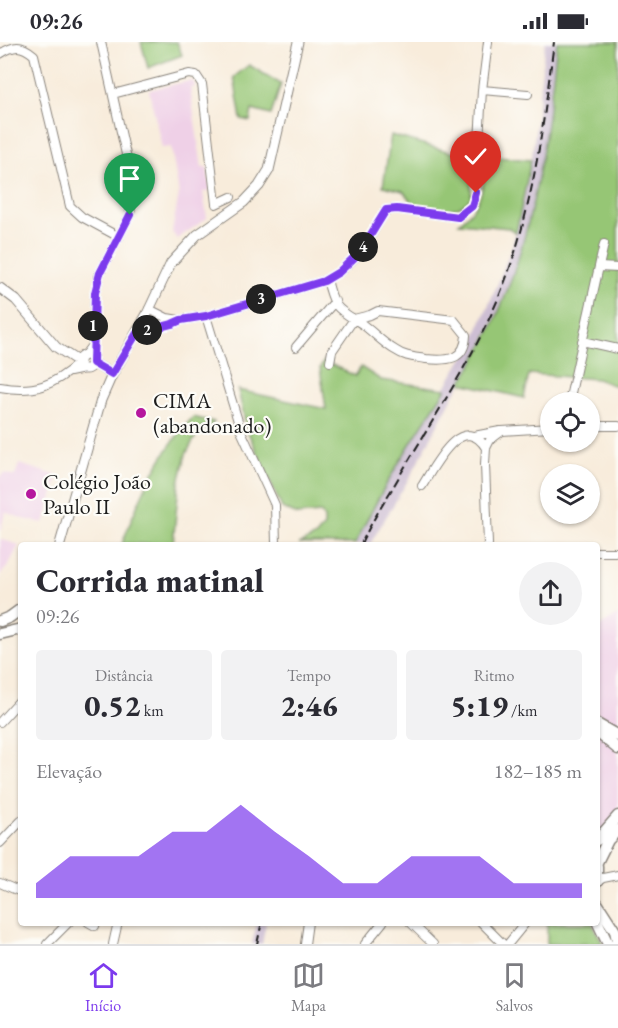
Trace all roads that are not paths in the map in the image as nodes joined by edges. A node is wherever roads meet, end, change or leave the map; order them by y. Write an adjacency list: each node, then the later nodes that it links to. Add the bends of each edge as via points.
1 (101, 42): 6 (street)
2 (298, 42): 16 (street, via 269,170 244,202 197,235 171,263)
3 (488, 42): 5 (street)
4 (0, 54): 9 (street, via 13,46 24,46 34,55 70,206)
5 (482, 90): 7 (street); 13 (street, via 478,179 472,206 458,217 386,210 360,252)
6 (113, 94): 8 (street, via 196,75 202,84 212,206); 9 (street, via 132,197 130,215)
7 (528, 94)
8 (231, 197)
9 (118, 237): 24 (street, via 100,273 95,293 93,344)
10 (604, 244): 11 (street)
11 (599, 267): 12 (street); 21 (street)
12 (618, 268)
13 (327, 279): 15 (street); 17 (street)
14 (0, 288): 24 (street, via 16,300 56,347)
15 (335, 301): 18 (street); 22 (street)
16 (149, 309): 19 (street); 20 (street)
17 (206, 316): 19 (street); 37 (street, via 241,431 275,505)
18 (354, 319): 18 (street, via 408,357 445,361 462,351 466,343 466,335 454,320 378,311); 25 (street, via 332,351)
19 (181, 320): 20 (street)
20 (137, 333): 26 (street)
21 (582, 341): 23 (street); 28 (street)
22 (296, 347)
23 (618, 349)
24 (85, 361): 26 (street); 27 (street, via 50,384 34,389)
25 (330, 363)
26 (112, 374): 36 (street, via 92,429)
27 (0, 387)
28 (571, 392)
29 (600, 426): 30 (street)
30 (618, 426)
31 (540, 429): 32 (street)
32 (502, 431): 33 (street); 34 (street)
33 (471, 436): 34 (street, via 481,439); 35 (street, via 446,447)
34 (486, 448): 38 (street)
35 (422, 486)
36 (62, 542)
37 (276, 542)
38 (488, 542)
39 (600, 552): 40 (street)
40 (618, 552)
41 (18, 611): 42 (main road)
42 (0, 621)
43 (18, 630): 44 (main road)
44 (0, 634)
45 (18, 702): 46 (street)
46 (0, 722)
47 (600, 726): 49 (main road)
48 (600, 734): 50 (main road)
49 (618, 736)
50 (618, 749)
51 (618, 816): 54 (main road)
52 (18, 824): 55 (street)
53 (618, 830): 56 (main road)
54 (600, 837)
55 (0, 843)
56 (600, 856)
57 (600, 870): 59 (street)
58 (618, 875): 59 (street)
59 (608, 877): 60 (street)
60 (600, 881)
61 (0, 883): 62 (street)
62 (18, 891)
63 (600, 908): 72 (main road)
64 (65, 926): 73 (street)
65 (117, 926): 74 (street)
66 (307, 926): 75 (street)
67 (380, 926): 76 (street)
68 (414, 926): 77 (street)
69 (485, 926): 78 (street)
70 (522, 926): 78 (street)
71 (599, 926): 79 (main road)
72 (616, 933): 80 (main road)
73 (46, 944)
74 (113, 944)
75 (305, 944)
76 (365, 944)
77 (433, 944)
78 (505, 944)
79 (608, 944)
80 (618, 944)

